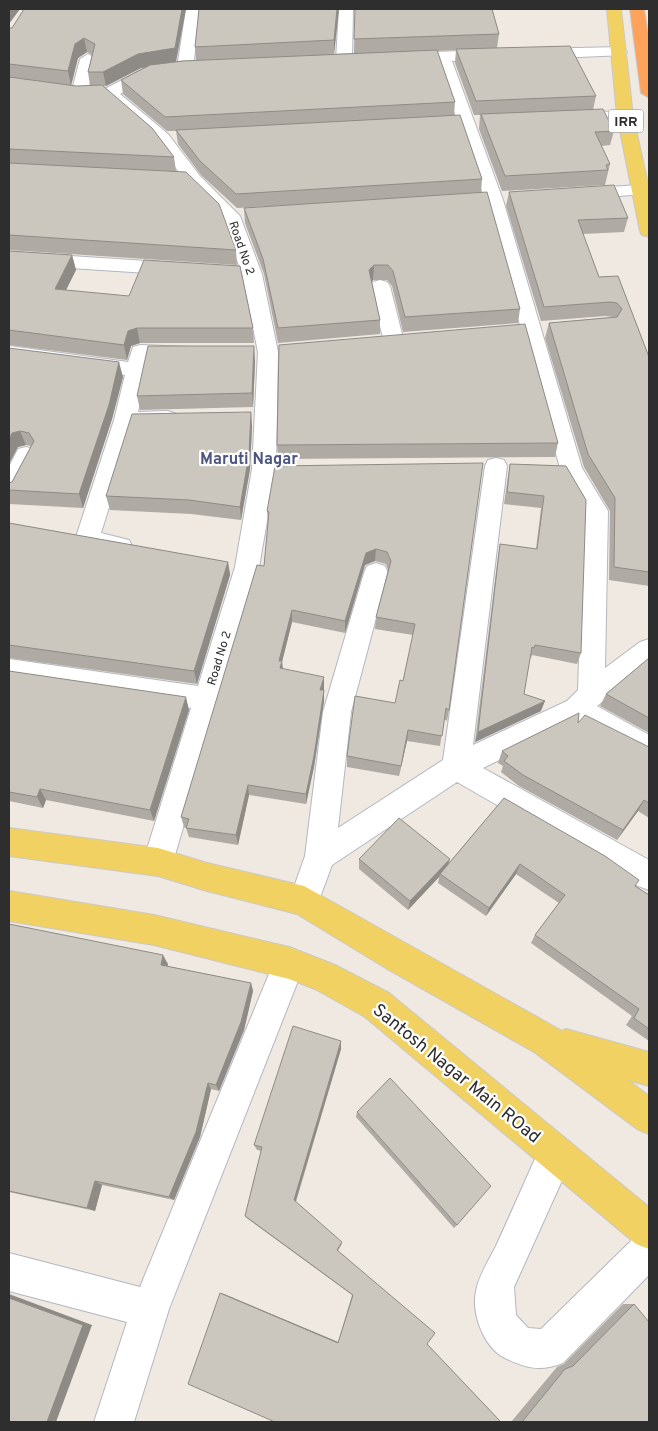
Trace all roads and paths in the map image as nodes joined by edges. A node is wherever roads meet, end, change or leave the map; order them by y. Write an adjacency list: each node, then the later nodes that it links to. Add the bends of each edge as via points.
1 (193, 9): 9 (street, via 194,68 147,73)
2 (346, 9): 6 (street, via 354,59)
3 (614, 9): 5 (main road, IRR)
4 (637, 9): 10 (highway)
5 (619, 52): 6 (street); 12 (main road, IRR)
6 (443, 56): 15 (street)
7 (88, 59): 11 (street)
8 (62, 92): 11 (street)
9 (109, 93): 11 (street); 35 (street, Road No 2, via 172,137 184,180 241,215 242,274 268,351 254,416 274,469 238,565)
10 (649, 93)
11 (79, 94)
12 (625, 116): 13 (street); 16 (main road, IRR)
13 (556, 118)
14 (486, 121): 15 (street)
15 (457, 122): 36 (street, via 494,200 532,330 561,468 596,511)
16 (639, 190): 17 (street); 18 (main road, IRR)
17 (563, 196)
18 (649, 231)
19 (9, 258): 20 (street)
20 (194, 270)
21 (380, 286): 22 (street)
22 (394, 342)
23 (199, 352): 25 (street, via 140,352)
24 (9, 353): 25 (street)
25 (137, 370): 27 (street)
26 (185, 418): 27 (street)
27 (125, 420): 31 (street, via 77,539)
28 (26, 455): 30 (street)
29 (496, 466): 38 (street)
30 (9, 489)
31 (144, 550)
32 (376, 573): 40 (street, via 337,712)
33 (649, 650): 36 (street)
34 (9, 670): 35 (street)
35 (206, 699): 41 (street, Road No 2)
36 (584, 701): 37 (street); 38 (street)
37 (649, 749)
38 (456, 767): 40 (street); 42 (street)
39 (9, 842): 41 (main road)
40 (320, 856): 43 (street)
41 (158, 862): 43 (main road)
42 (649, 876)
43 (304, 901): 46 (main road)
44 (9, 906): 45 (main road, Santosh Nagar Main ROad, via 154,930)
45 (290, 963): 49 (main road, Santosh Nagar Main ROad, via 324,976 376,1005); 53 (street)
46 (546, 1040): 47 (main road); 48 (main road)
47 (649, 1070)
48 (649, 1117)
49 (556, 1154): 50 (main road, Santosh Nagar Main ROad); 51 (street, via 494,1292 496,1318 506,1335 516,1345 534,1351 549,1349)
50 (649, 1231)
51 (649, 1249)
52 (9, 1272): 53 (street)
53 (150, 1309): 54 (street)
54 (114, 1422)

